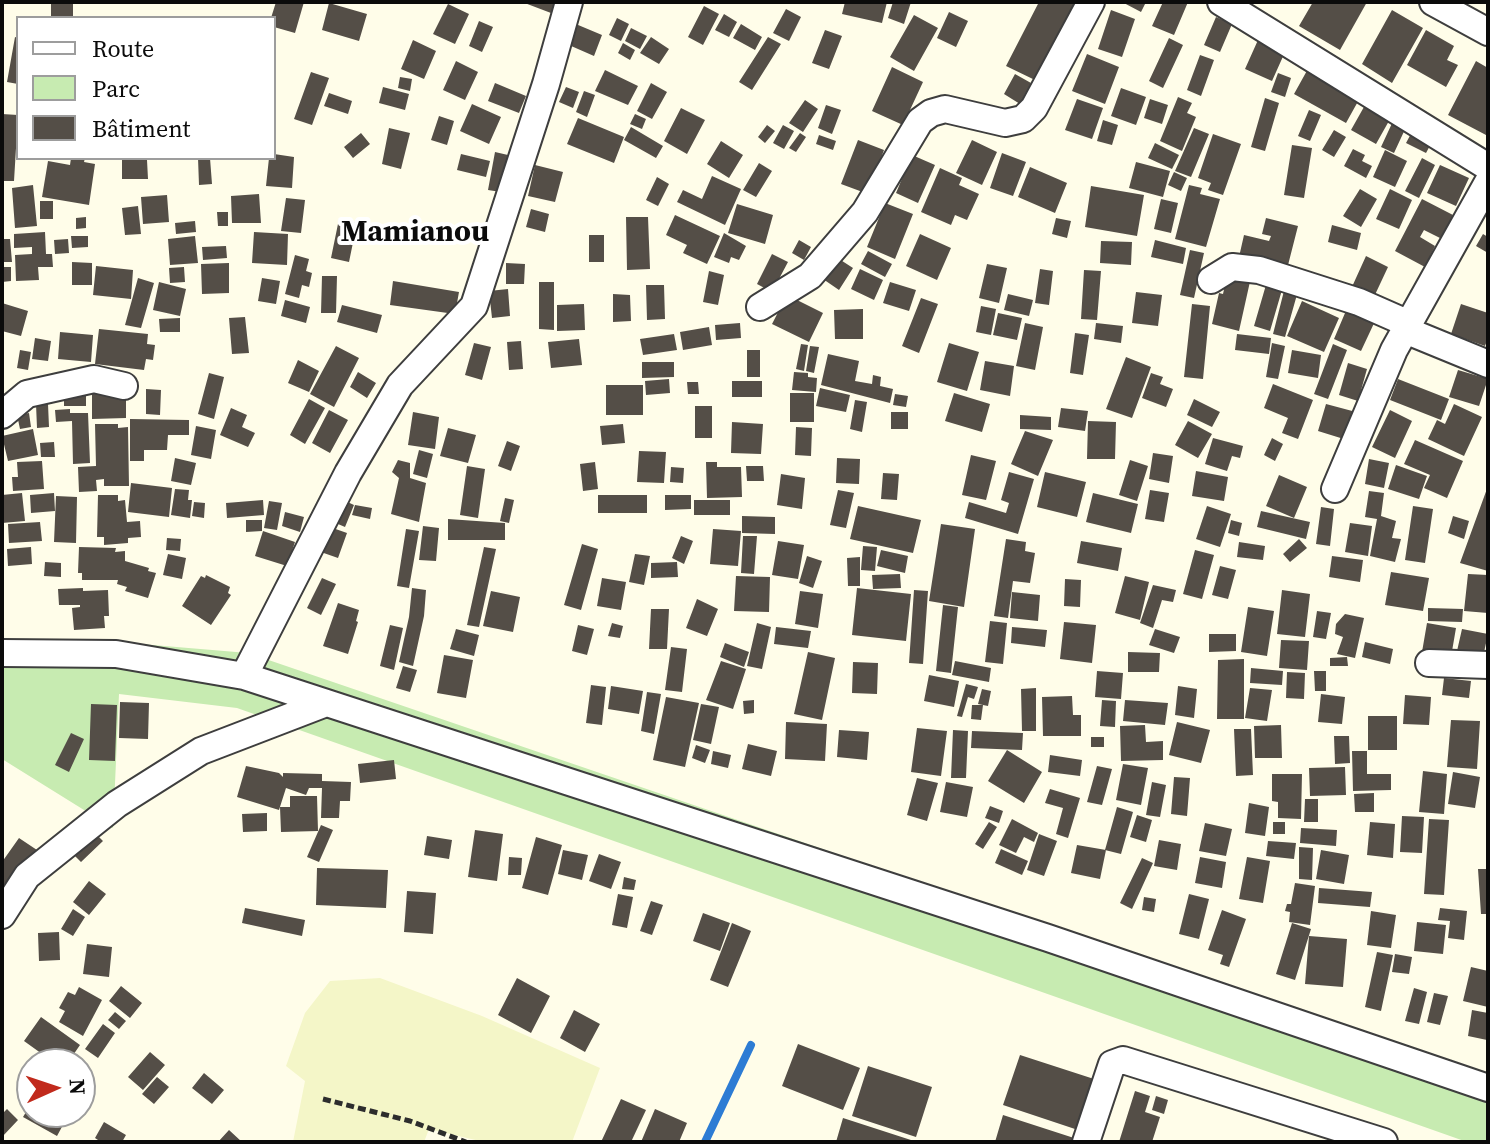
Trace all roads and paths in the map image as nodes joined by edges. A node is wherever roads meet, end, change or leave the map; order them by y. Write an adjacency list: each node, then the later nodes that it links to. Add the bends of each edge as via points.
1 (569, 2): 19 (street, via 474,306 400,385 348,473)
2 (1091, 2): 10 (street, via 1023,119 1005,123 945,109 931,113 920,121 865,212 810,276)
3 (1221, 2): 5 (street)
4 (1433, 2): 6 (street)
5 (1254, 10): 7 (street)
6 (1488, 32)
7 (1488, 167)
8 (1488, 182): 11 (street)
9 (1211, 280): 11 (street, via 1232,267 1259,270 1359,302)
10 (760, 307)
11 (1407, 327): 12 (street); 15 (street)
12 (1488, 364)
13 (124, 386): 14 (street, via 94,379 27,394)
14 (2, 415)
15 (1335, 489)
16 (5, 646): 19 (street, via 116,654)
17 (1429, 663): 18 (street)
18 (1488, 665)
19 (244, 676): 20 (street)
20 (326, 703): 21 (street, via 201,751 117,804 27,876); 22 (street, via 1048,938)
21 (2, 915)
22 (1488, 1088)
23 (323, 1099): 24 (path)
24 (466, 1142)
25 (1086, 1142): 26 (street, via 1112,1064 1123,1060)
26 (1384, 1142)

